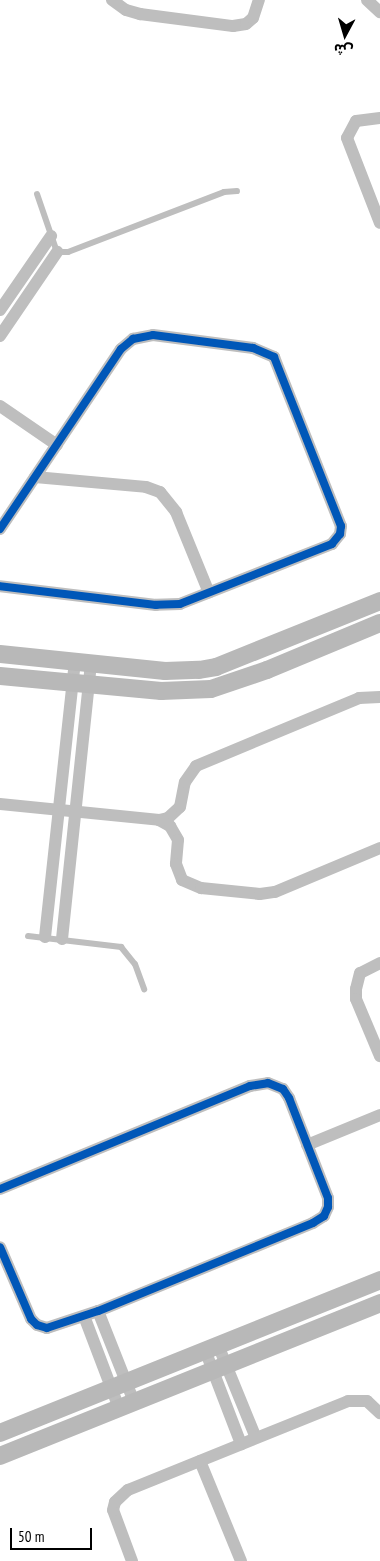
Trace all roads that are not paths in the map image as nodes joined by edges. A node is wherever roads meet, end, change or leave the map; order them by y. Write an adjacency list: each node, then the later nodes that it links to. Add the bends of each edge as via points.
1 (112, 0): 2 (street, via 126,10 140,14 233,26 246,24 253,18)
2 (259, 0)
3 (366, 0): 4 (street)
4 (380, 12)
5 (380, 118): 8 (street, via 356,121 347,138)
6 (236, 191): 10 (lane, via 224,192 68,252)
7 (37, 194): 9 (lane)
8 (380, 224)
9 (51, 236): 10 (lane); 11 (street)
10 (57, 252): 12 (street)
11 (0, 310)
12 (0, 336)
13 (0, 406): 14 (street)
14 (57, 445): 15 (street); 18 (street, via 121,349 133,339 153,335 253,348 274,357 340,518 340,534 332,544)
15 (35, 477): 16 (street); 18 (street, via 146,487 160,492 176,512)
16 (0, 529)
17 (0, 586): 18 (street, via 156,605 180,604)
18 (209, 594)
19 (380, 601): 22 (street, via 216,667 173,671)
20 (380, 623): 24 (street, via 268,670 211,689 161,691)
21 (0, 654): 22 (street)
22 (83, 663): 24 (street)
23 (0, 676): 24 (street)
24 (81, 683): 27 (street); 28 (street)
25 (380, 697): 29 (street, via 359,698 204,762 189,774 180,807 168,818)
26 (0, 804): 27 (street)
27 (59, 810): 28 (street); 32 (street)
28 (75, 812): 29 (street); 33 (street)
29 (159, 820): 30 (street, via 170,826 178,840 176,864 182,880 201,888 260,894 275,892)
30 (380, 848)
31 (28, 936): 32 (lane)
32 (46, 937): 33 (lane)
33 (62, 939): 35 (lane, via 121,947 135,964)
34 (380, 962): 36 (street, via 360,973 356,989 356,999)
35 (144, 989)
36 (380, 1056)
37 (380, 1115): 38 (street)
38 (307, 1145): 39 (street, via 283,1090 275,1085 260,1084); 44 (street, via 328,1198 324,1216)
39 (0, 1189)
40 (0, 1246): 41 (street)
41 (4, 1268): 45 (street, via 37,1325 47,1328)
42 (380, 1280): 46 (street)
43 (380, 1303): 47 (street)
44 (98, 1311): 45 (street); 48 (street)
45 (84, 1316): 48 (street)
46 (212, 1348): 47 (street); 48 (street)
47 (220, 1368): 49 (street); 52 (street); 53 (street)
48 (119, 1386): 49 (street); 51 (street)
49 (127, 1405): 54 (street)
50 (380, 1413): 52 (street, via 367,1402 348,1401)
51 (0, 1433)
52 (256, 1438): 53 (street)
53 (241, 1444): 55 (street)
54 (0, 1456)
55 (200, 1461): 56 (street, via 128,1490 115,1502 114,1518); 57 (street)
56 (132, 1561)
57 (241, 1561)

